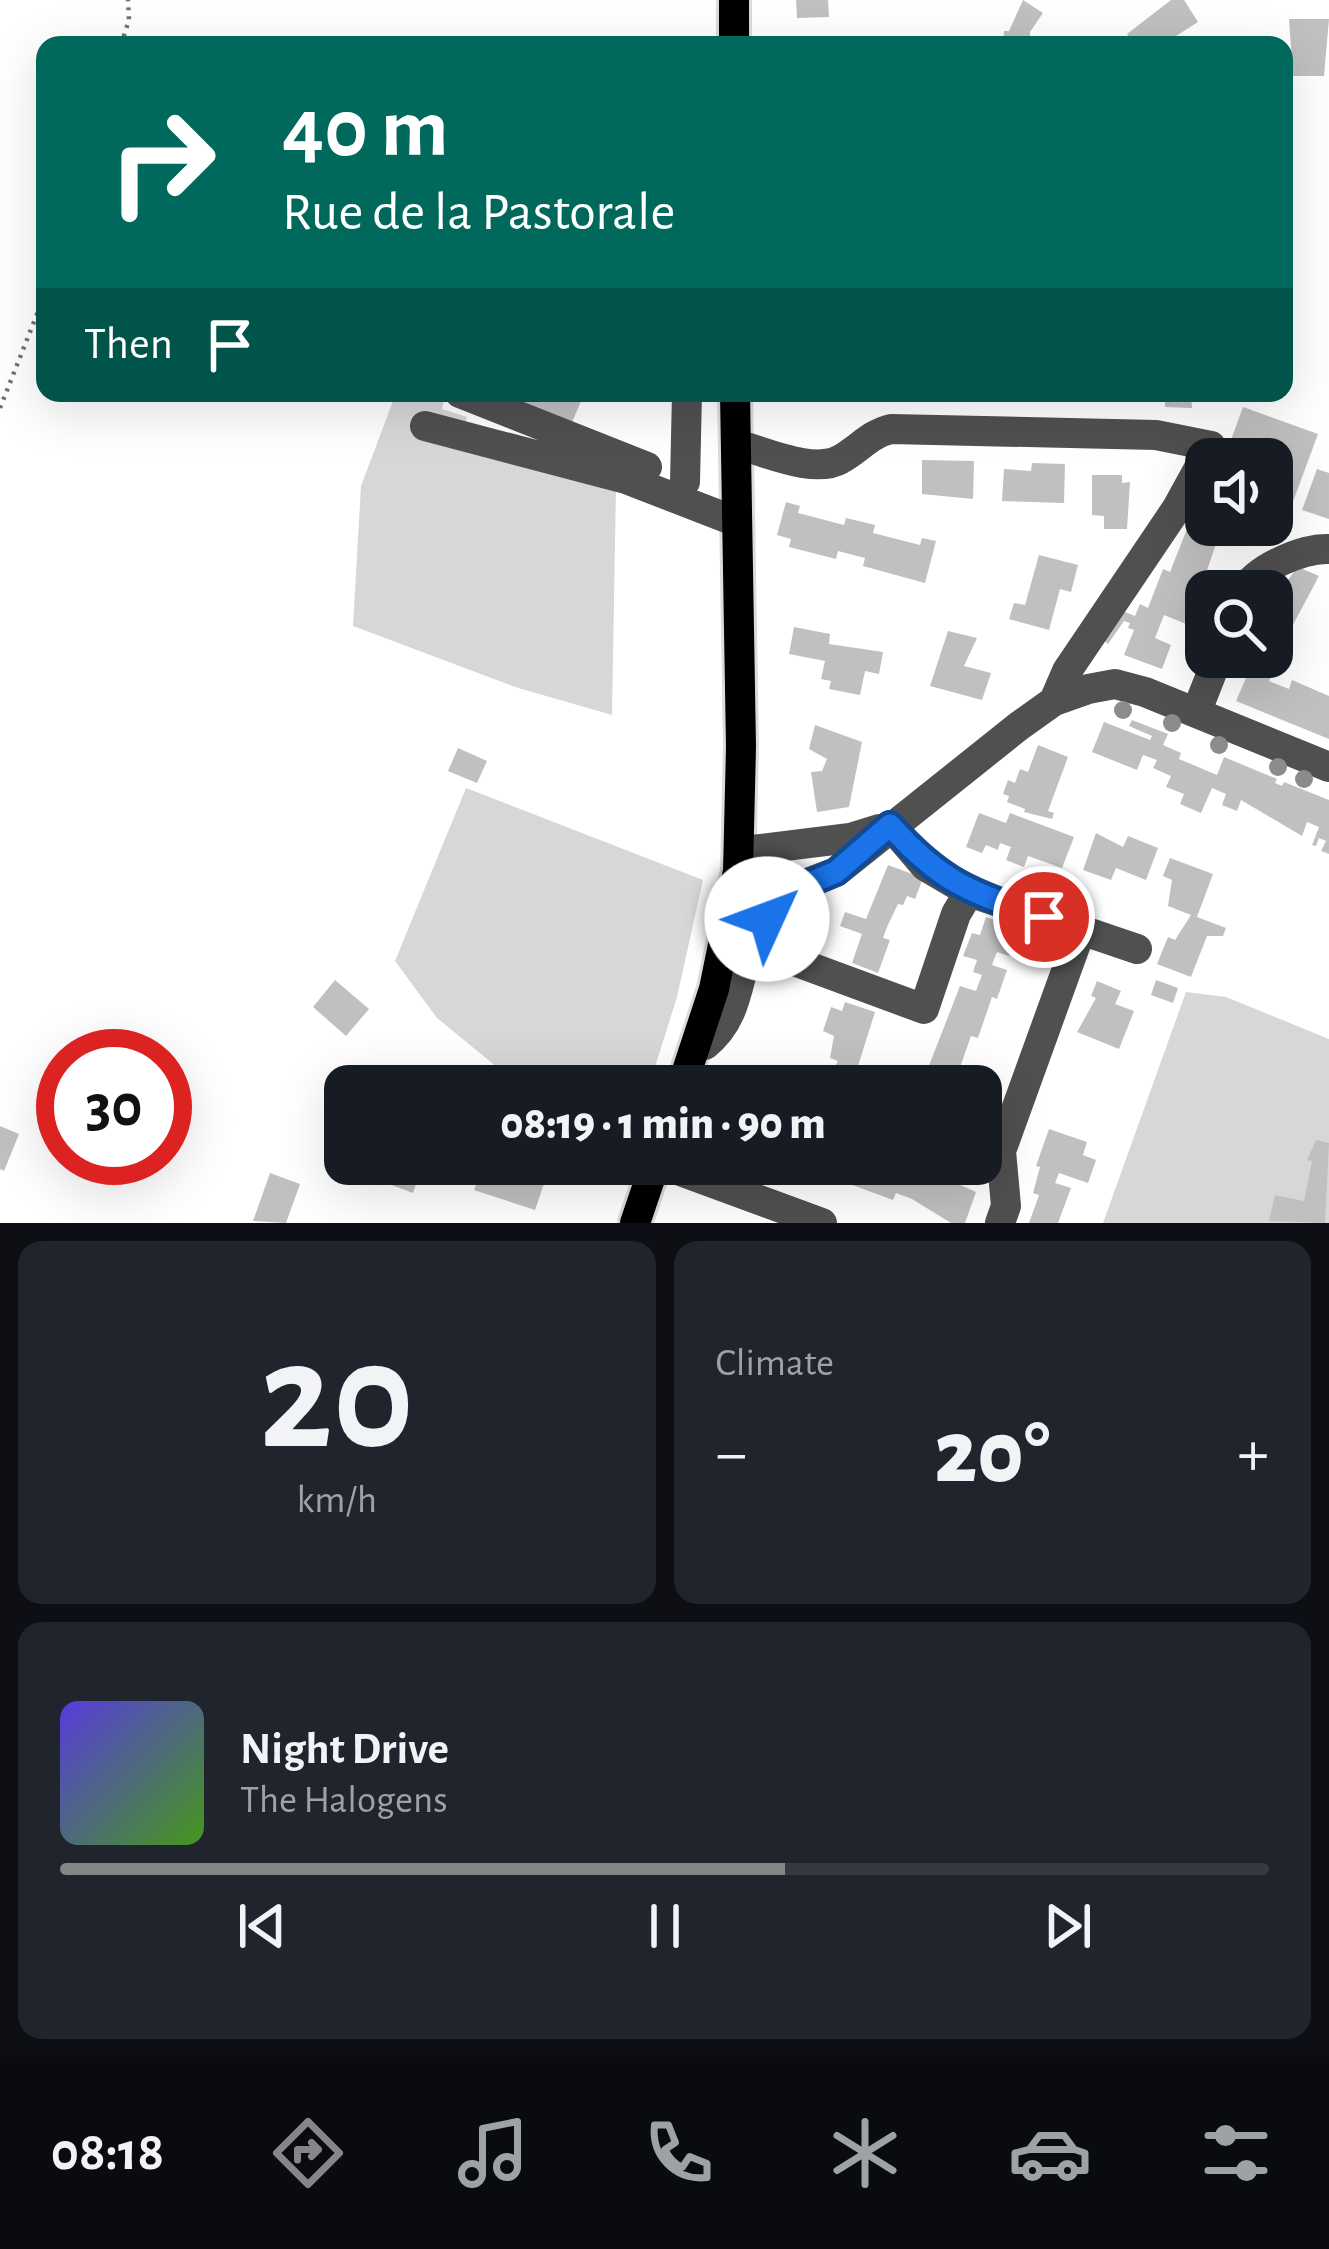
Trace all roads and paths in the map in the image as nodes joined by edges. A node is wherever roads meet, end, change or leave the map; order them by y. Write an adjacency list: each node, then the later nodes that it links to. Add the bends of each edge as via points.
1 (128, 0): 3 (path)
2 (734, 0): 4 (main road)
3 (124, 36)
4 (734, 36)
5 (36, 317): 9 (path)
6 (483, 402): 12 (street)
7 (687, 402): 12 (street)
8 (735, 402): 11 (main road)
9 (0, 408)
10 (425, 426): 13 (street)
11 (736, 444): 13 (main road); 18 (street, via 819,465 891,429 1156,435 1211,446)
12 (685, 482): 13 (street)
13 (737, 512): 16 (main road)
14 (1329, 549): 15 (street)
15 (1269, 570)
16 (737, 571): 22 (main road); 22 (main road, via 748,673)
17 (1210, 678): 19 (street)
18 (1054, 701): 19 (street, via 1115,683); 21 (street)
19 (1196, 712): 20 (street)
20 (1329, 767)
21 (890, 825): 22 (street); 23 (street, via 926,866); 24 (street, via 836,872)
22 (745, 865): 24 (street); 26 (main road); 28 (main road)
23 (969, 892): 25 (street); 26 (street, via 924,1010 775,954)
24 (784, 894): 26 (street)
25 (1081, 930): 27 (street); 34 (street, via 1001,1150)
26 (745, 933): 29 (main road)
27 (1137, 949)
28 (692, 1065)
29 (696, 1065)
30 (650, 1185): 32 (main road)
31 (716, 1185): 33 (street)
32 (635, 1223)
33 (822, 1223)
34 (1000, 1223)

